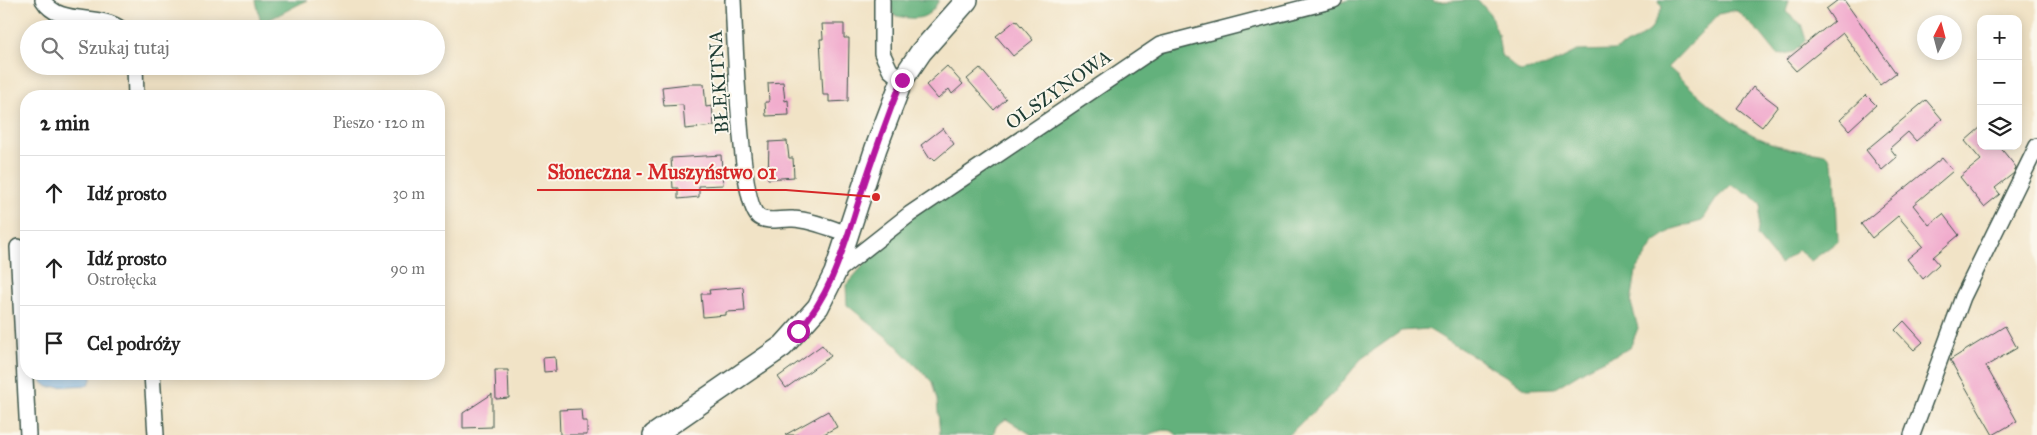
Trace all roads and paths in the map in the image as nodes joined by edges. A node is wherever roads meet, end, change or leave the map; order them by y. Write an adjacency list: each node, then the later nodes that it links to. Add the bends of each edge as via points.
1 (43, 0): 6 (street, via 54,12 64,16)
2 (733, 0): 11 (street, BŁĘKITNA, via 744,174 753,211 760,218 793,219)
3 (882, 0): 8 (street, via 882,53 890,70)
4 (967, 0): 8 (street, via 921,52)
5 (1334, 0): 13 (street, OLSZYNOWA, via 1160,45 910,214)
6 (94, 20)
7 (135, 75): 9 (street)
8 (902, 80): 11 (street)
9 (136, 90)
10 (2037, 146): 20 (street, via 1963,297)
11 (848, 234): 13 (street)
12 (18, 248): 14 (street)
13 (835, 273): 19 (street, via 818,307 783,346)
14 (20, 285)
15 (25, 380): 17 (street)
16 (152, 380): 18 (street)
17 (28, 435)
18 (156, 435)
19 (654, 435)
20 (1912, 435)

